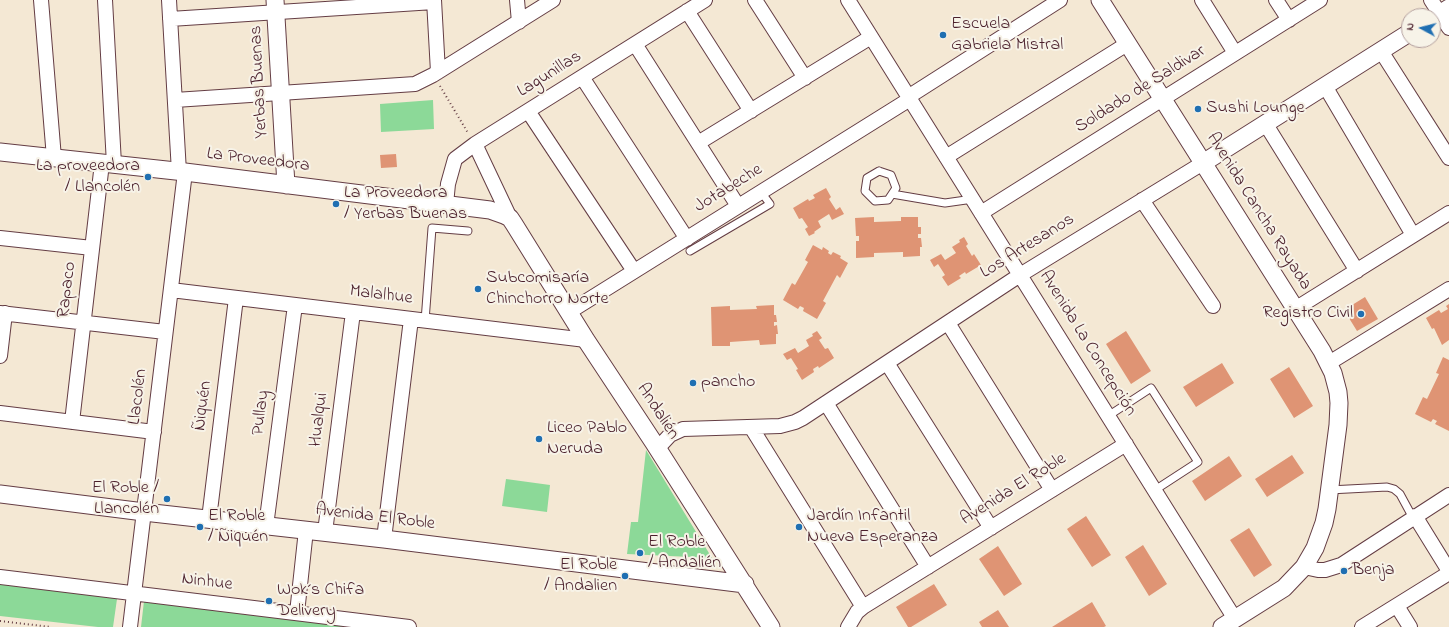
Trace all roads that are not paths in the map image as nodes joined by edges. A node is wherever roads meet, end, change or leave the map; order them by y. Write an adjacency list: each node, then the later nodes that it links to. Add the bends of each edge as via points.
1 (41, 0): 43 (street)
2 (105, 0): 46 (street, Rapaco)
3 (169, 0): 18 (street, Llacolén)
4 (517, 0): 20 (street)
5 (553, 0): 20 (street)
6 (705, 0): 17 (street, Lagunillas)
7 (755, 0): 30 (street)
8 (848, 0): 22 (street, Avenida La Concepción)
9 (1060, 0): 33 (street, Jotabeche)
10 (1202, 0): 27 (street)
11 (1276, 0): 19 (street)
12 (1320, 0): 19 (street, Soldado de Saldivar)
13 (434, 1): 15 (street); 28 (street)
14 (1105, 2): 25 (street, Avenida Cancha Rayada)
15 (275, 6): 18 (street); 32 (street, Yerbas Buenas)
16 (1442, 7): 21 (street)
17 (687, 11): 24 (street, Lagunillas); 37 (street)
18 (170, 19): 35 (street, Llacolén)
19 (1289, 20): 27 (street, Soldado de Saldivar)
20 (519, 22): 28 (street)
21 (1449, 28)
22 (871, 37): 30 (street); 33 (street, Avenida La Concepción)
23 (1401, 38): 26 (street, Los Artesanos)
24 (636, 44): 29 (street, Lagunillas); 40 (street)
25 (1127, 44): 34 (street, Avenida Cancha Rayada); 42 (street)
26 (1381, 51): 31 (street, Los Artesanos); 44 (street)
27 (1236, 53): 34 (street, Soldado de Saldivar)
28 (436, 74): 32 (street, via 415,84)
29 (582, 78): 36 (street, Lagunillas); 61 (street)
30 (805, 78): 37 (street)
31 (1325, 86): 38 (street, Los Artesanos); 59 (street)
32 (281, 93): 35 (street); 48 (street, Yerbas Buenas)
33 (909, 98): 42 (street, Avenida La Concepción); 49 (street, Jotabeche)
34 (1163, 99): 45 (street, Avenida Cancha Rayada); 55 (street, Soldado de Saldivar)
35 (175, 100): 47 (street, Llacolén)
36 (528, 111): 39 (street, Lagunillas); 64 (street)
37 (751, 111): 40 (street)
38 (1265, 123): 45 (street, Los Artesanos); 63 (street)
39 (475, 144): 53 (street, Lagunillas, via 455,159); 57 (street)
40 (698, 144): 54 (street)
41 (0, 152): 43 (street, La Proveedora)
42 (946, 157): 51 (street, Avenida La Concepción)
43 (54, 158): 46 (street, La Proveedora)
44 (1449, 158)
45 (1203, 162): 52 (street, Los Artesanos); 71 (street, Avenida Cancha Rayada)
46 (108, 164): 47 (street, La Proveedora); 62 (street, Rapaco)
47 (182, 172): 48 (street, La Proveedora); 67 (street, Llacolén)
48 (286, 185): 53 (street, La Proveedora)
49 (761, 192): 54 (street, Jotabeche); 61 (lane, via 770,204)
50 (892, 194): 50 (lane, via 896,188 891,175 879,170 867,178 865,191 875,201 888,200); 51 (lane, via 945,203)
51 (972, 199): 55 (street, Avenida La Concepción)
52 (1142, 200): 65 (street, Los Artesanos); 70 (street)
53 (446, 204): 57 (street, La Proveedora, via 490,210)
54 (738, 206): 61 (street, Jotabeche)
55 (981, 213): 65 (street, Avenida La Concepción)
56 (1449, 213): 59 (street)
57 (510, 218): 73 (street, Andalién)
58 (468, 231): 75 (lane, via 432,228)
59 (1413, 235): 63 (street)
60 (0, 238): 62 (street)
61 (688, 245): 64 (street, Jotabeche)
62 (92, 248): 76 (street, Rapaco)
63 (1357, 271): 71 (street)
64 (634, 272): 73 (street, Jotabeche)
65 (1020, 275): 77 (street, Los Artesanos); 85 (street, Avenida La Concepción)
66 (1449, 289): 82 (street)
67 (171, 290): 68 (street, Malalhue); 78 (street, Llacolén)
68 (236, 298): 69 (street, Malalhue); 98 (street, Ñiquén)
69 (295, 305): 72 (street, Malalhue); 99 (street, Pullay)
70 (1213, 306)
71 (1295, 309): 82 (street, Avenida Cancha Rayada)
72 (353, 312): 75 (street, Malalhue); 102 (street, Hualqui)
73 (569, 312): 79 (street, Andalién)
74 (3, 313): 76 (street); 80 (street)
75 (418, 320): 79 (street, Malalhue); 103 (street)
76 (83, 322): 78 (street); 86 (street, Rapaco)
77 (948, 323): 81 (street, Los Artesanos); 91 (street)
78 (165, 332): 88 (street, Llacolén)
79 (586, 340): 90 (street, Andalién)
80 (0, 356)
81 (887, 363): 83 (street, Los Artesanos); 100 (street)
82 (1329, 363): 93 (street, Avenida Cancha Rayada, via 1336,382 1339,403)
83 (826, 403): 87 (street, Los Artesanos, via 787,425); 104 (street)
84 (0, 413): 86 (street)
85 (1108, 416): 89 (street, Avenida La Concepción); 92 (lane, via 1151,388 1198,462)
86 (72, 422): 88 (street)
87 (751, 427): 90 (street, Los Artesanos, via 684,429 670,435); 111 (street)
88 (154, 432): 96 (street, Llacolén)
89 (1126, 444): 91 (street, Avenida El Roble); 92 (street, Avenida La Concepción)
90 (657, 449): 108 (street, Andalién)
91 (1052, 490): 100 (street, Avenida El Roble)
92 (1155, 490): 113 (street, Avenida La Concepción)
93 (1329, 490): 97 (lane, via 1394,489); 105 (street, Avenida Cancha Rayada, via 1320,538)
94 (0, 494): 96 (street, Avenida El Roble)
95 (1449, 495): 97 (street)
96 (144, 512): 98 (street, Avenida El Roble); 109 (street, Llacolén)
97 (1414, 517): 105 (street, via 1341,565 1325,570); 106 (street)
98 (209, 519): 99 (street, Avenida El Roble)
99 (266, 526): 101 (street, Avenida El Roble)
100 (990, 528): 104 (street, Avenida El Roble)
101 (306, 530): 102 (street, Avenida El Roble); 112 (street)
102 (325, 532): 103 (street, Avenida El Roble)
103 (384, 539): 108 (street, Avenida El Roble)
104 (928, 567): 111 (street, Avenida El Roble)
105 (1304, 568): 113 (street, Avenida Cancha Rayada, via 1277,594)
106 (1449, 572): 110 (street)
107 (0, 577): 109 (street, Ninhue)
108 (745, 584): 116 (street, Andalién)
109 (134, 593): 112 (street, Ninhue); 114 (street, Llacolén)
110 (1397, 606): 118 (street); 119 (street)
111 (863, 607): 117 (street, Avenida El Roble)
112 (298, 613): 115 (street, Ninhue)
113 (1233, 624)
114 (130, 627)
115 (409, 627)
116 (771, 627)
117 (848, 627)
118 (1362, 627)
119 (1410, 627)

